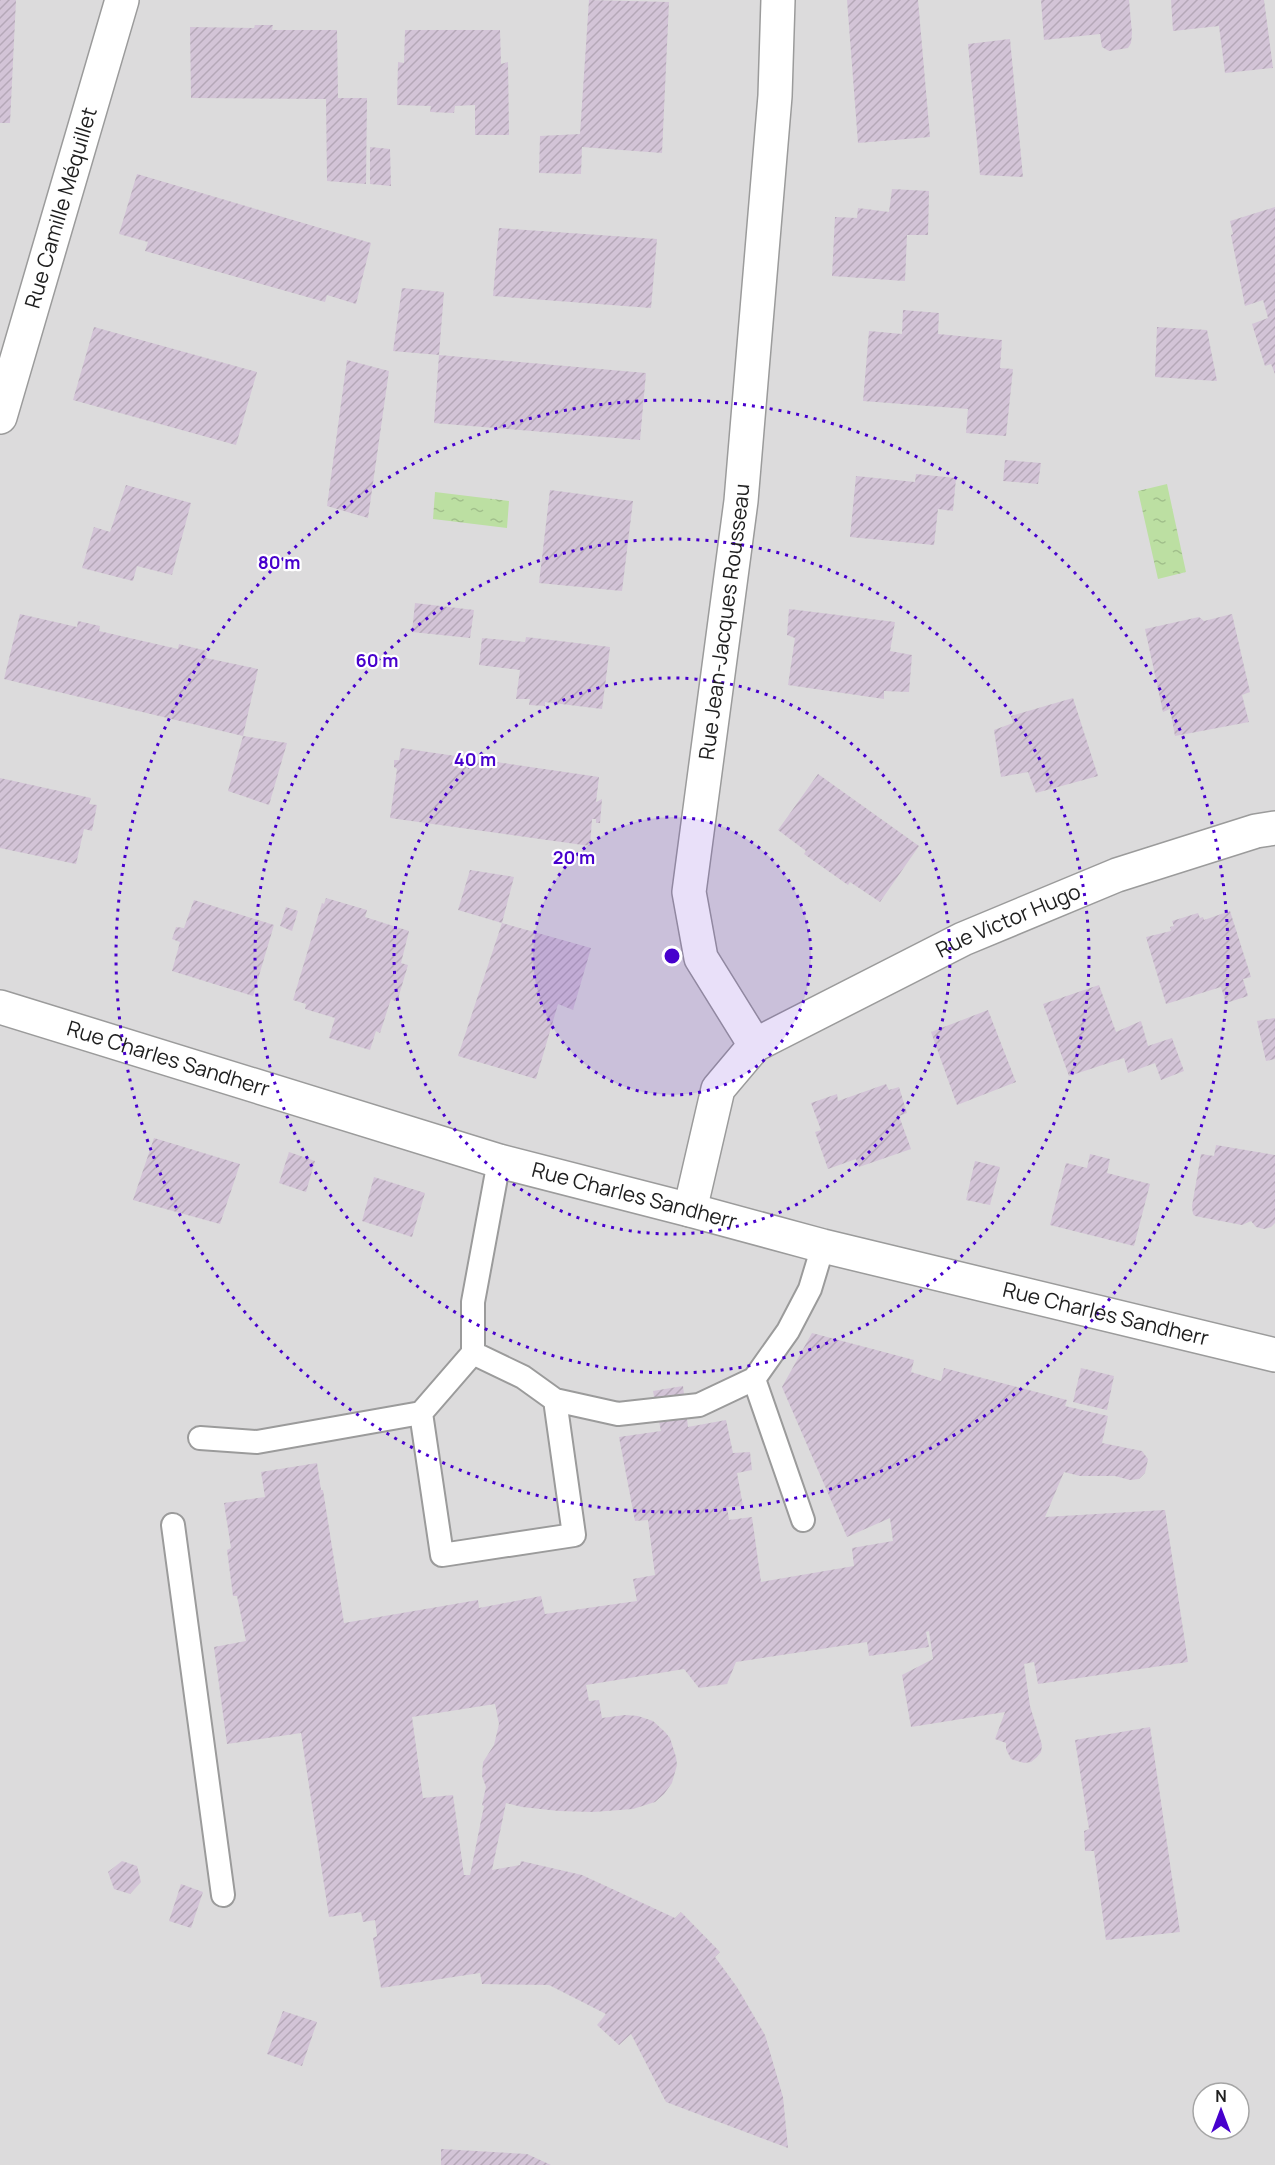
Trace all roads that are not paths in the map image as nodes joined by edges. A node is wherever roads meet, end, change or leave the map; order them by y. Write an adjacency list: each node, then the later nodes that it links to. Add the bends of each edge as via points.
1 (122, 0): 3 (street, Rue Camille Méquillet)
2 (778, 0): 6 (street, Rue Jean-Jacques Rousseau, via 775,96 741,501 689,892 701,958)
3 (0, 417)
4 (1275, 828): 6 (street, Rue Victor Hugo, via 1117,875 963,939)
5 (0, 1007): 7 (street, Rue Charles Sandherr)
6 (755, 1045): 8 (street, via 718,1089)
7 (499, 1161): 8 (street, Rue Charles Sandherr); 10 (lane, via 473,1302)
8 (690, 1210): 9 (street, Rue Charles Sandherr)
9 (822, 1246): 11 (street, Rue Charles Sandherr); 12 (lane, via 810,1289 788,1331)
10 (473, 1353): 13 (lane, via 524,1377); 14 (lane)
11 (1275, 1355)
12 (754, 1379): 13 (lane, via 699,1405 618,1414); 16 (lane)
13 (555, 1400): 14 (lane, via 574,1535 442,1554)
14 (421, 1413): 15 (lane, via 257,1442)
15 (200, 1438)
16 (803, 1521)
17 (173, 1525): 18 (lane)
18 (223, 1896)

